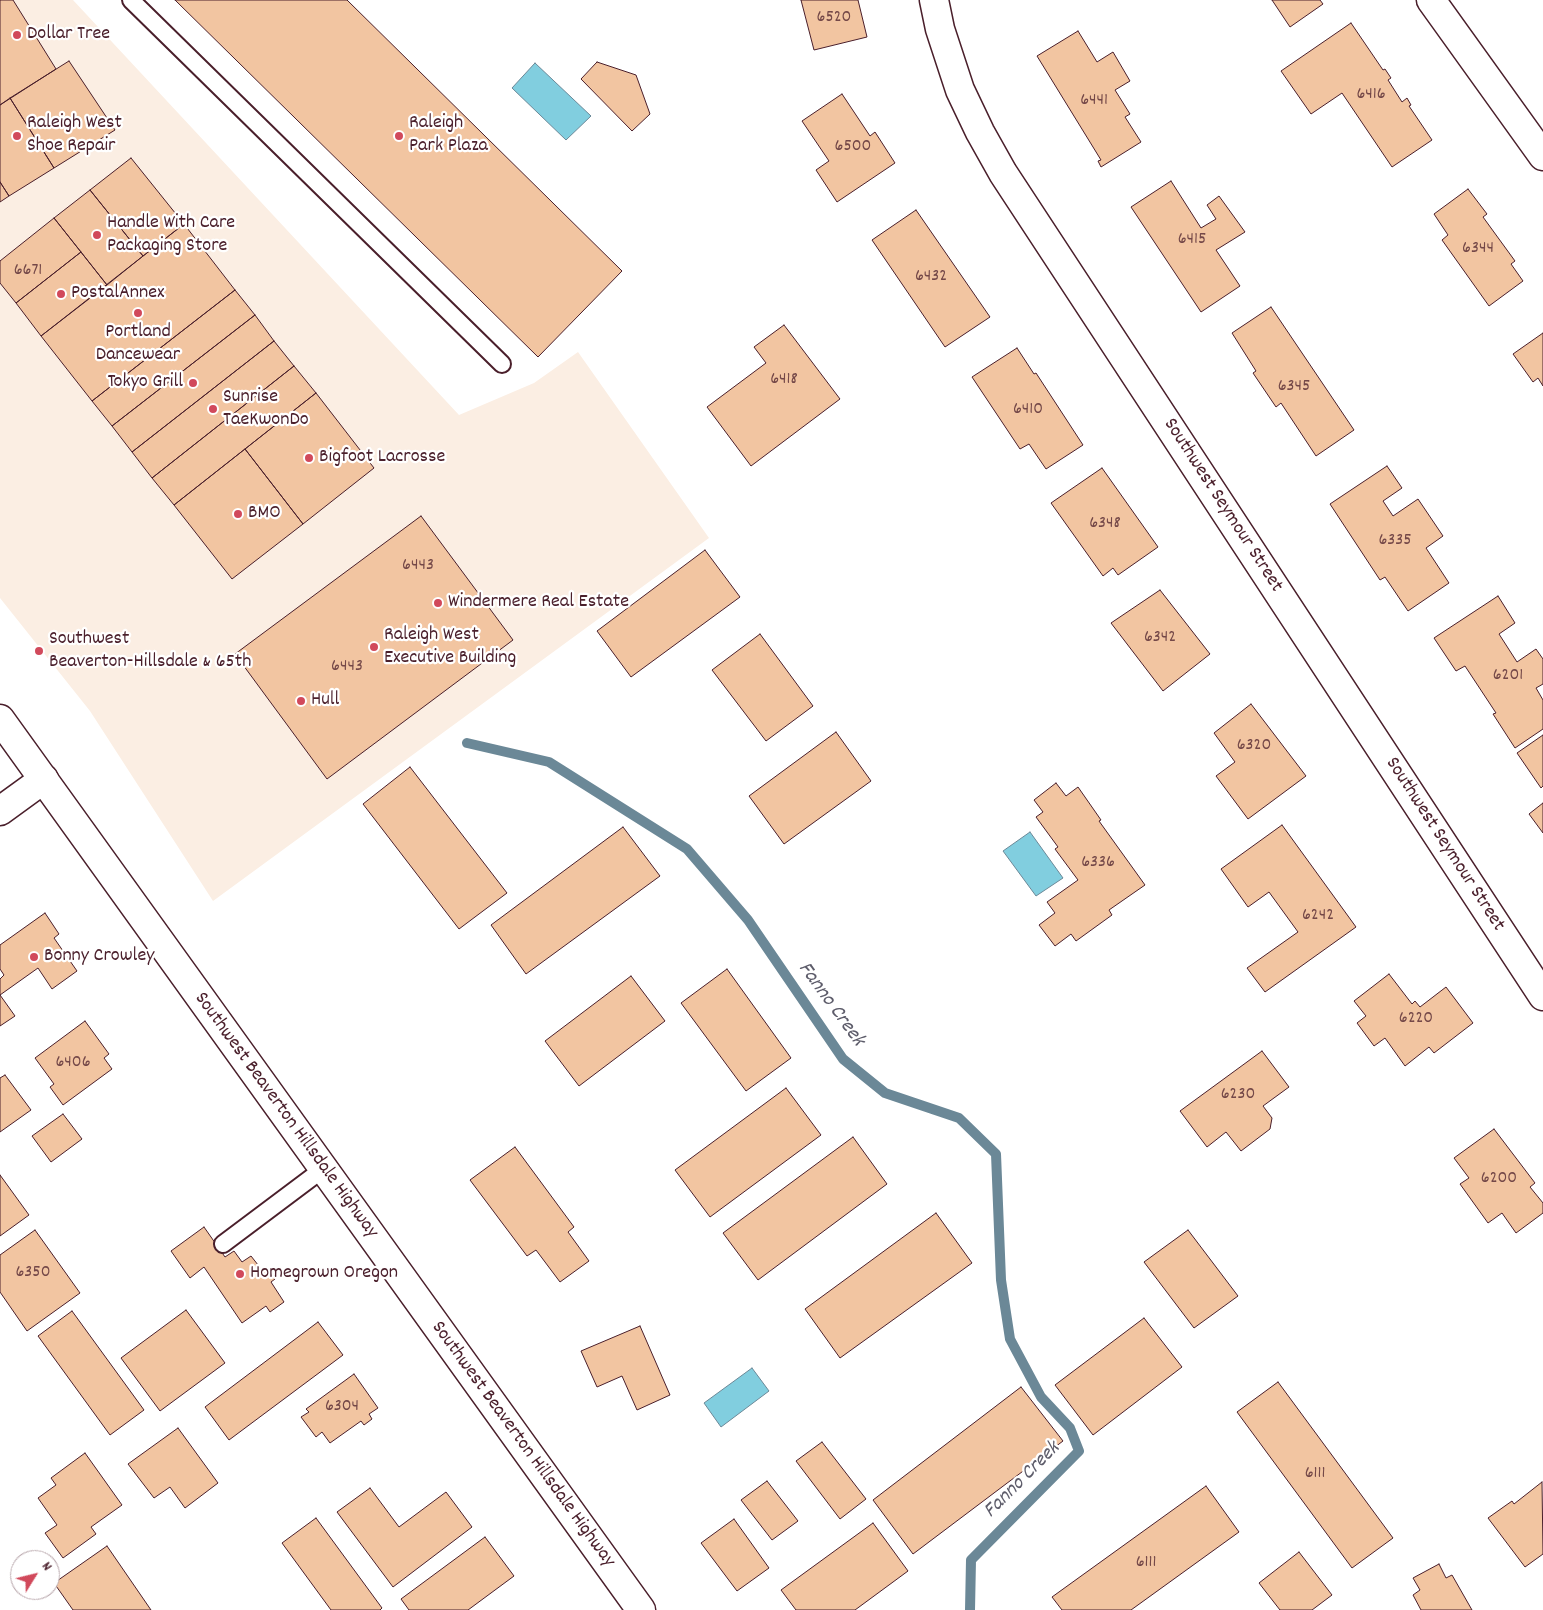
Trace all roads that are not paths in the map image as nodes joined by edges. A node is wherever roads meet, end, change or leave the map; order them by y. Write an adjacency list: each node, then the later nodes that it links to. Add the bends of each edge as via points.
1 (131, 0): 5 (lane)
2 (934, 0): 9 (street, Southwest Seymour Street, via 960,90 1003,173)
3 (1431, 0): 4 (street)
4 (1543, 156)
5 (502, 364)
6 (0, 719): 7 (street, Southwest Beaverton Hillsdale Highway)
7 (44, 779): 8 (street); 10 (street, Southwest Beaverton Hillsdale Highway)
8 (0, 811)
9 (1543, 996)
10 (323, 1168): 11 (lane); 12 (street, Southwest Beaverton Hillsdale Highway)
11 (223, 1244)
12 (632, 1607)

